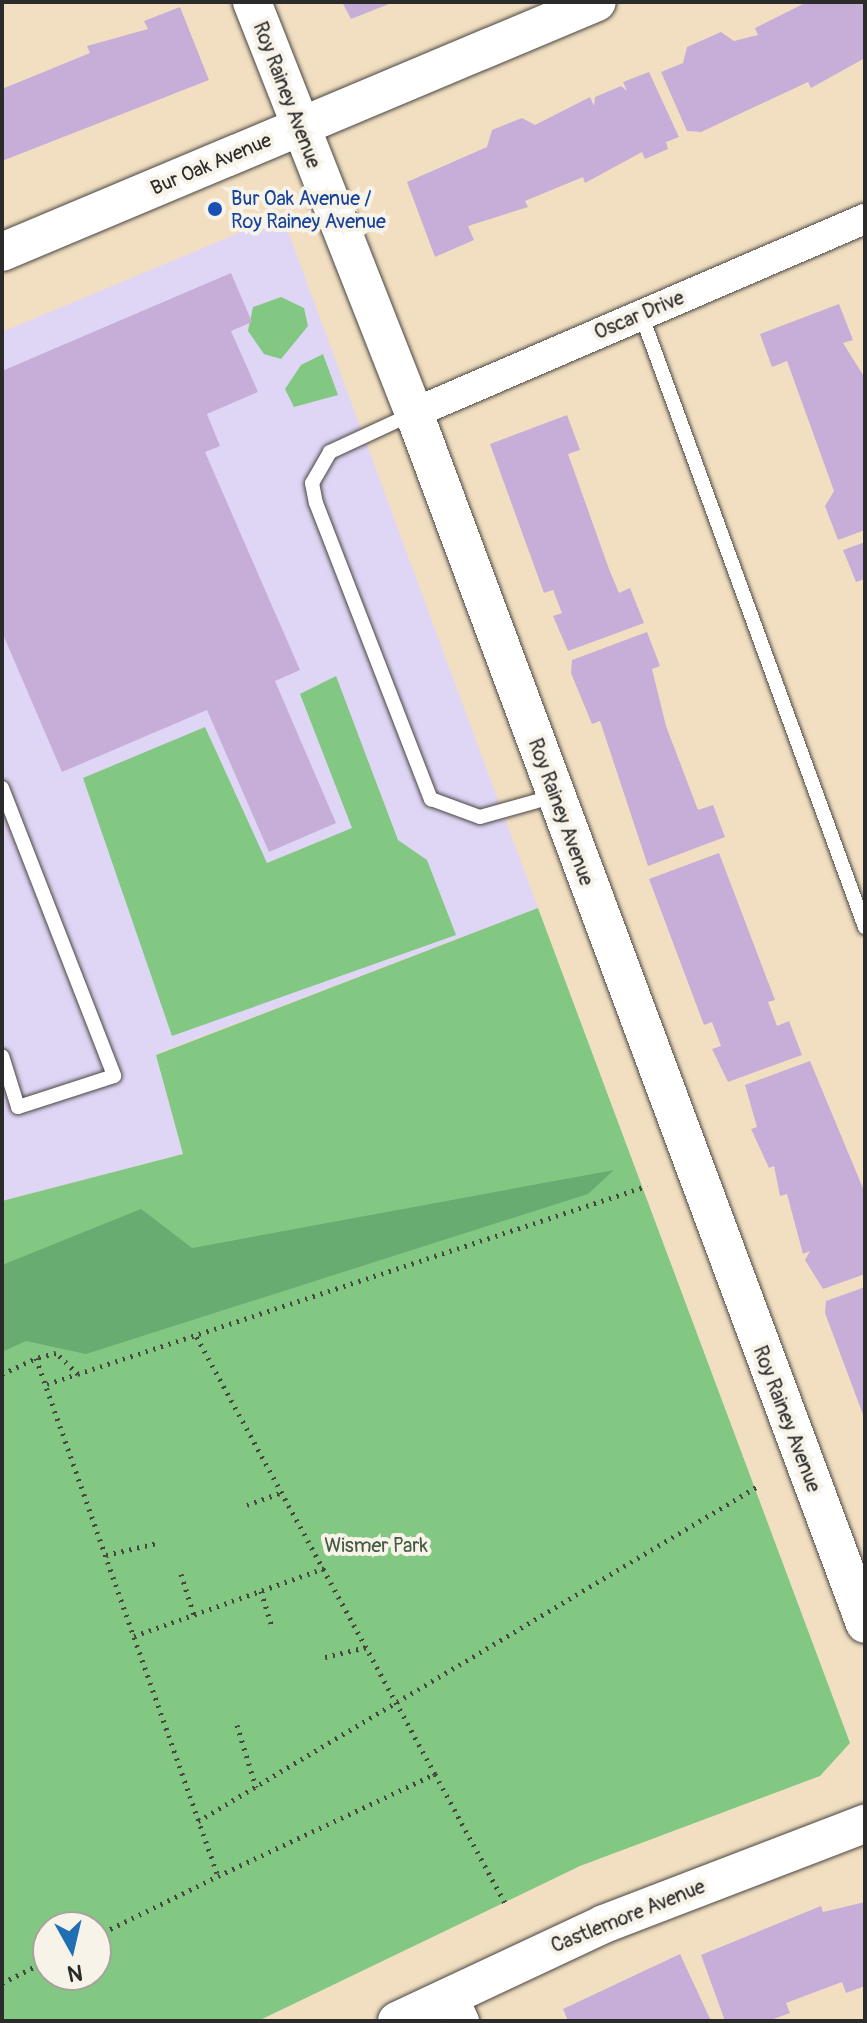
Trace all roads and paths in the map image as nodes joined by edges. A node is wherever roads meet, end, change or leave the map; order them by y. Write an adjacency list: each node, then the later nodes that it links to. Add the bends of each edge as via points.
1 (252, 2): 3 (street, Roy Rainey Avenue)
2 (597, 2): 3 (street, Bur Oak Avenue)
3 (299, 127): 5 (street, Bur Oak Avenue); 7 (street, Roy Rainey Avenue)
4 (865, 219): 6 (street, Oscar Drive)
5 (2, 252)
6 (641, 314): 7 (street, Oscar Drive); 11 (lane)
7 (414, 413): 9 (street, Roy Rainey Avenue); 9 (lane, via 330,452 312,483 316,503 431,799 480,817)
8 (2, 788): 10 (lane)
9 (555, 796): 28 (street, Roy Rainey Avenue)
10 (7, 818): 12 (lane, via 114,1076 18,1107)
11 (865, 927)
12 (2, 1056)
13 (647, 1186): 14 (path)
14 (196, 1336): 17 (path); 20 (path)
15 (36, 1358): 16 (path); 17 (path, via 56,1353); 18 (path)
16 (2, 1374)
17 (78, 1374): 18 (path)
18 (47, 1384): 23 (path)
19 (758, 1486): 33 (path)
20 (282, 1492): 21 (path); 24 (path)
21 (247, 1505)
22 (157, 1543): 23 (path)
23 (106, 1555): 30 (path)
24 (325, 1568): 26 (path); 31 (path)
25 (181, 1574): 27 (path)
26 (261, 1591): 27 (path); 29 (path)
27 (194, 1615): 30 (path)
28 (865, 1624)
29 (272, 1628)
30 (134, 1636): 37 (path)
31 (368, 1647): 32 (path); 33 (path)
32 (325, 1657)
33 (397, 1705): 35 (path); 36 (path)
34 (237, 1725): 36 (path)
35 (435, 1774): 39 (path); 40 (path)
36 (256, 1787): 37 (path)
37 (198, 1821): 39 (path)
38 (865, 1824): 44 (street, Castlemore Avenue, via 604,1924)
39 (218, 1876): 41 (path)
40 (506, 1905)
41 (112, 1928)
42 (32, 1968): 43 (path)
43 (2, 1983)
44 (458, 2008): 45 (street, Castlemore Avenue)
45 (397, 2021)

